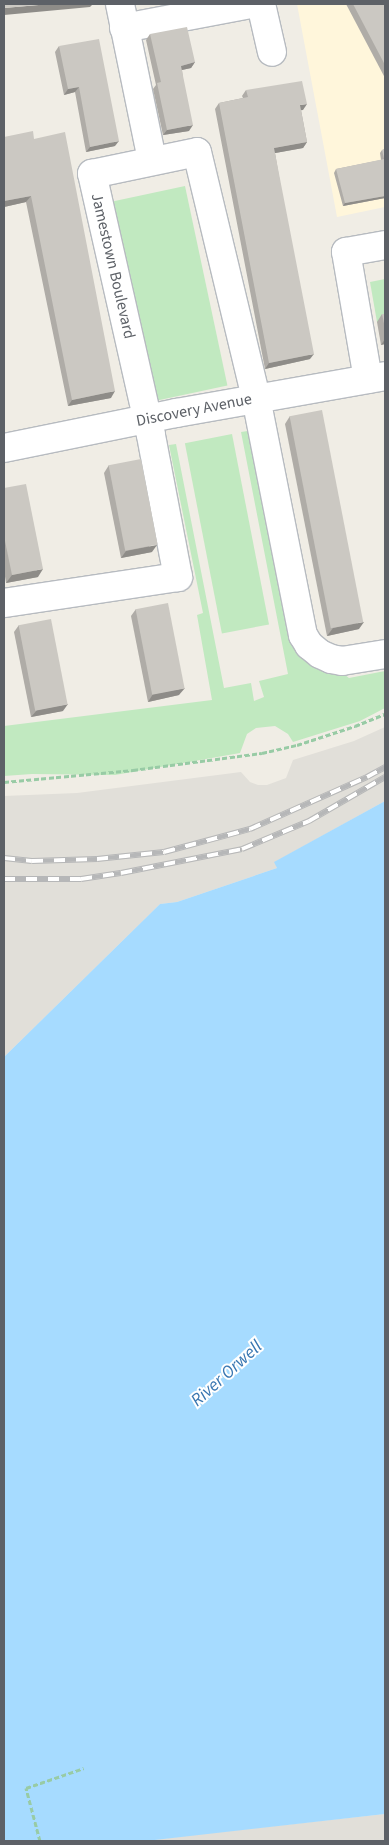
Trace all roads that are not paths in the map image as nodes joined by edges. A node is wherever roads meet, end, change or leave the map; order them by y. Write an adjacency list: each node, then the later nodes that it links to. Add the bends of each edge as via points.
1 (251, 4): 3 (street)
2 (261, 4): 4 (street)
3 (122, 16): 5 (street)
4 (272, 52)
5 (152, 160): 8 (street, Jamestown Boulevard, via 197,152); 9 (street, Jamestown Boulevard, via 92,174)
6 (385, 245): 7 (street, via 346,252)
7 (377, 378): 8 (street, Discovery Avenue)
8 (256, 398): 9 (street, Discovery Avenue); 12 (street, via 303,635 309,645 331,659 342,661)
9 (147, 419): 10 (street, Discovery Avenue); 11 (street, via 178,577)
10 (4, 448)
11 (4, 603)
12 (385, 654)

